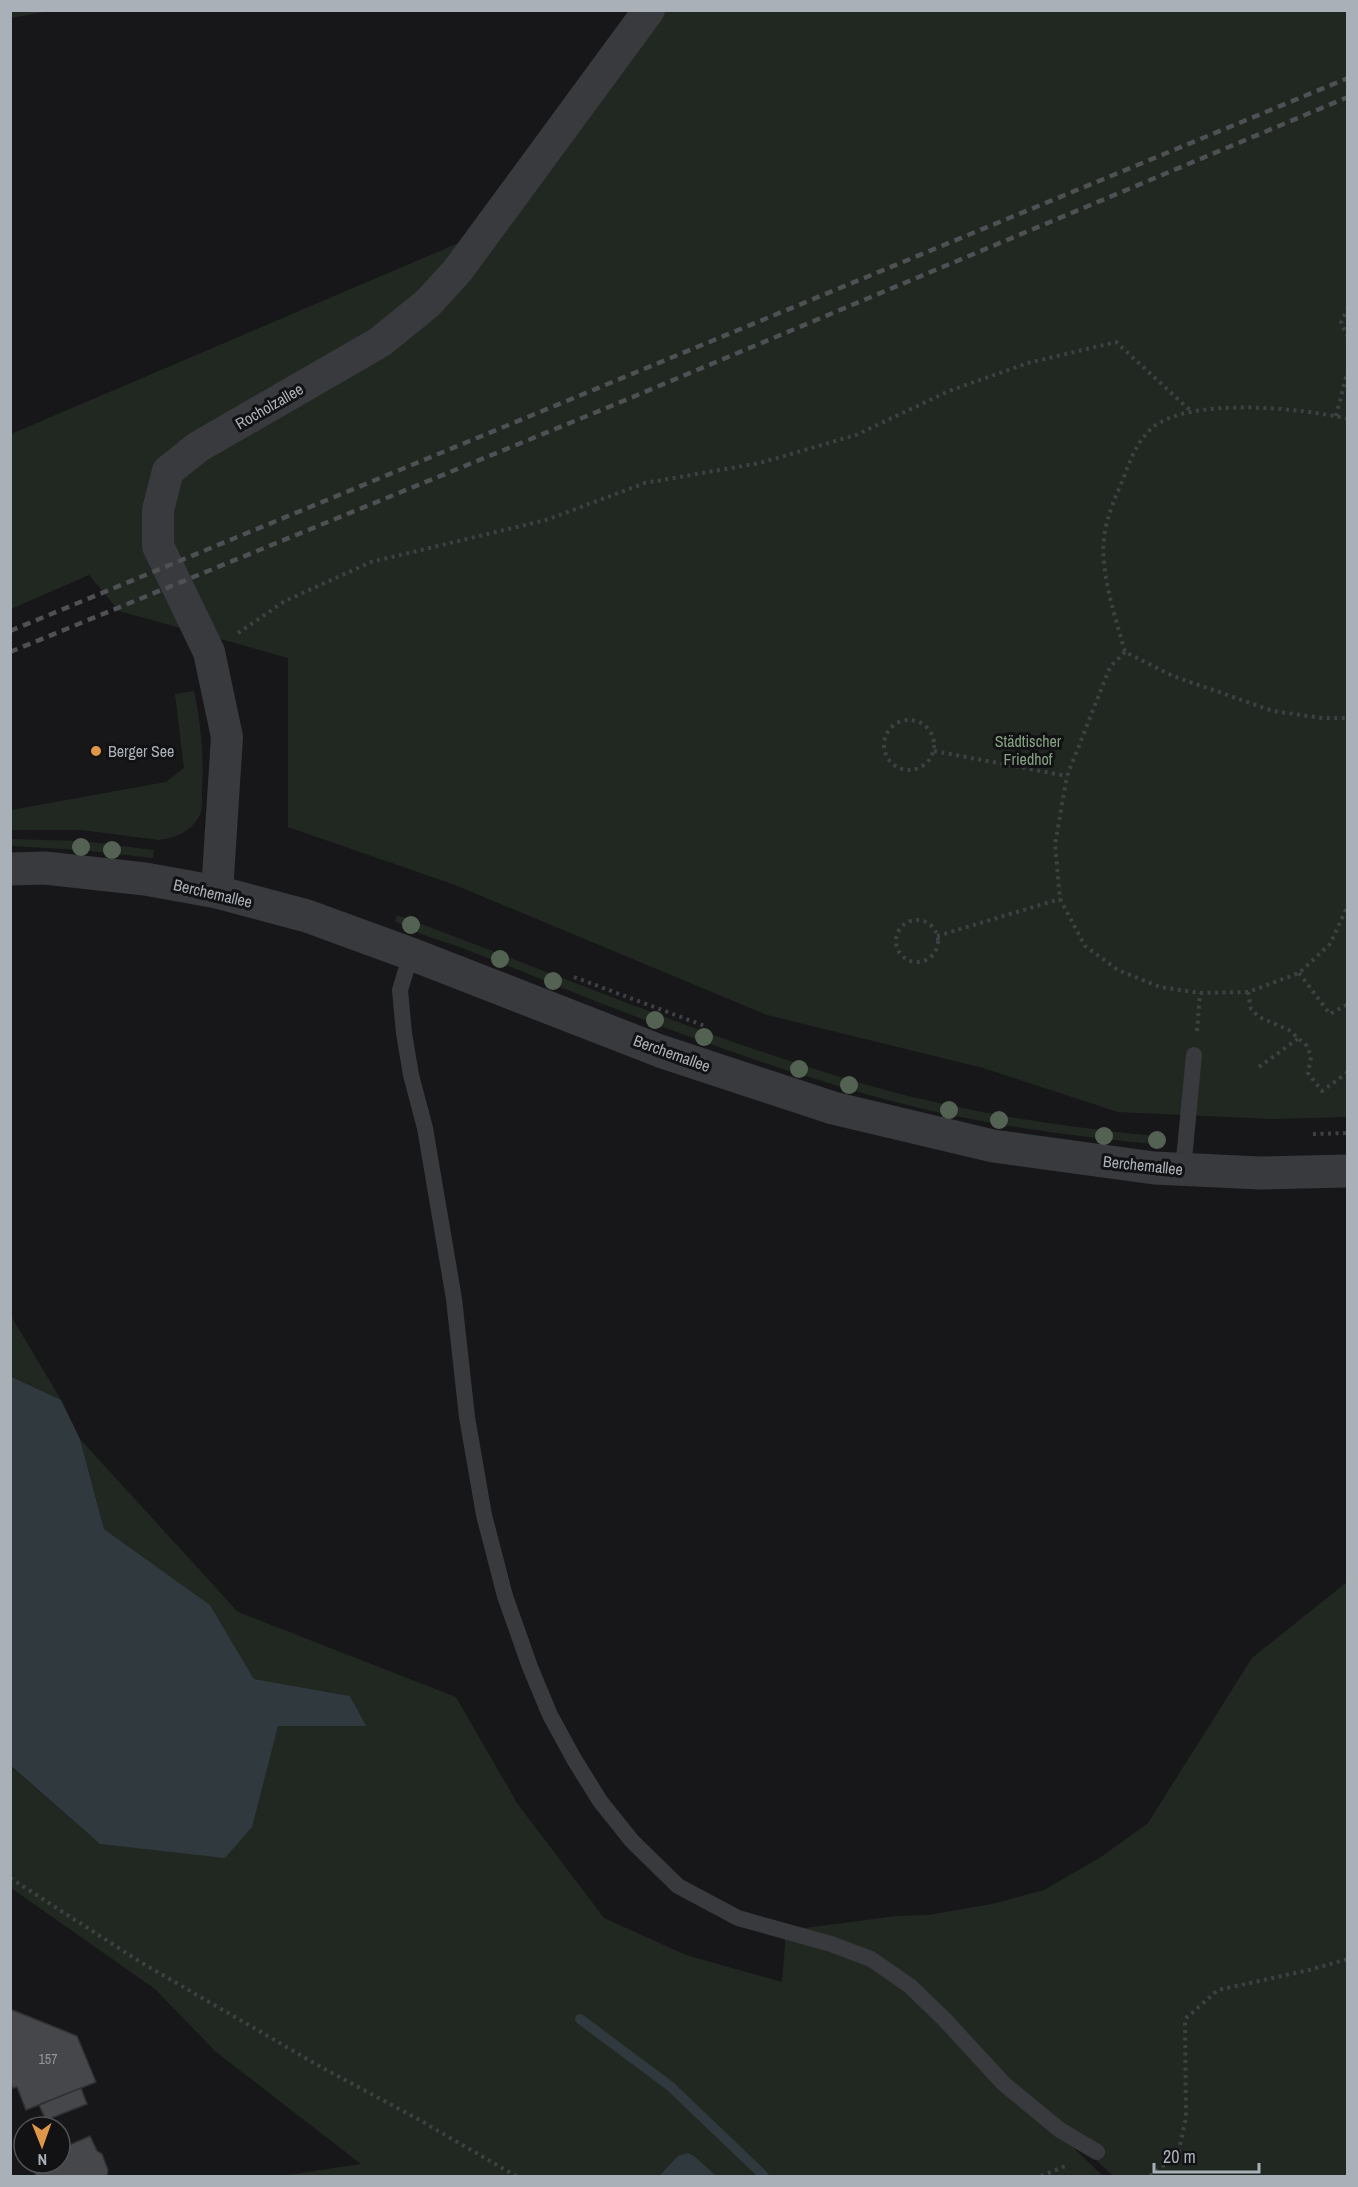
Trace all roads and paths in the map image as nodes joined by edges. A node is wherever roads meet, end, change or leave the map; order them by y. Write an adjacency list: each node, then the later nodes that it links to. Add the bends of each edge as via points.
1 (649, 10): 8 (street, Rocholzallee, via 458,270 428,303 380,342 198,447 168,471 158,510 158,546)
2 (1347, 307): 3 (path, via 1341,323)
3 (1347, 337)
4 (1347, 370): 6 (path)
5 (1192, 412): 6 (path, via 1258,407); 8 (path, via 1116,342 1028,363 949,392 856,435 760,463 645,483 546,520 371,562 285,601); 9 (path, via 1153,427 1136,446 1104,526 1110,601)
6 (1336, 416): 7 (path)
7 (1347, 419)
8 (210, 652): 14 (street, Rocholzallee, via 227,737)
9 (1125, 652): 10 (path, via 1173,676 1273,711); 12 (path, via 1110,668)
10 (1347, 718)
11 (934, 751): 11 (path, via 923,767 902,769 885,754 885,737 901,721 919,722 930,731); 12 (path)
12 (1067, 776): 15 (path, via 1055,844)
13 (10, 869): 14 (street, Berchemallee, via 45,868 145,879)
14 (217, 892): 18 (street, Berchemallee, via 308,916)
15 (1060, 899): 17 (path); 22 (path, via 1085,946 1118,970 1160,987)
16 (1347, 905): 20 (path, via 1330,944)
17 (937, 936): 17 (path, via 929,924 909,921 896,936 897,950 904,959 922,962 933,955)
18 (411, 954): 31 (street, Berchemallee, via 660,1051 833,1108 993,1146); 35 (lane, via 400,990 404,1034 425,1128 454,1299 467,1417 484,1515 505,1596 530,1667 574,1759 600,1801 632,1841 678,1886 738,1918 871,1959 910,1986 1004,2084 1060,2130)
19 (564, 973): 24 (path)
20 (1299, 973): 21 (path); 23 (path, via 1330,1014)
21 (1248, 992): 22 (path); 25 (path, via 1251,1009 1259,1017)
22 (1200, 993): 26 (path)
23 (1347, 1004)
24 (708, 1027)
25 (1299, 1038): 27 (path); 28 (path, via 1311,1057 1308,1073 1322,1090)
26 (1194, 1055): 31 (lane)
27 (1259, 1067)
28 (1347, 1072)
29 (1347, 1133): 30 (path)
30 (1305, 1135)
31 (1183, 1170): 32 (street, Berchemallee)
32 (1347, 1170)
33 (10, 1878): 36 (path, via 142,1963)
34 (1347, 1959): 37 (path, via 1218,1990 1185,2019 1186,2118 1178,2154)
35 (1097, 2152)
36 (516, 2176)
37 (1150, 2176)

